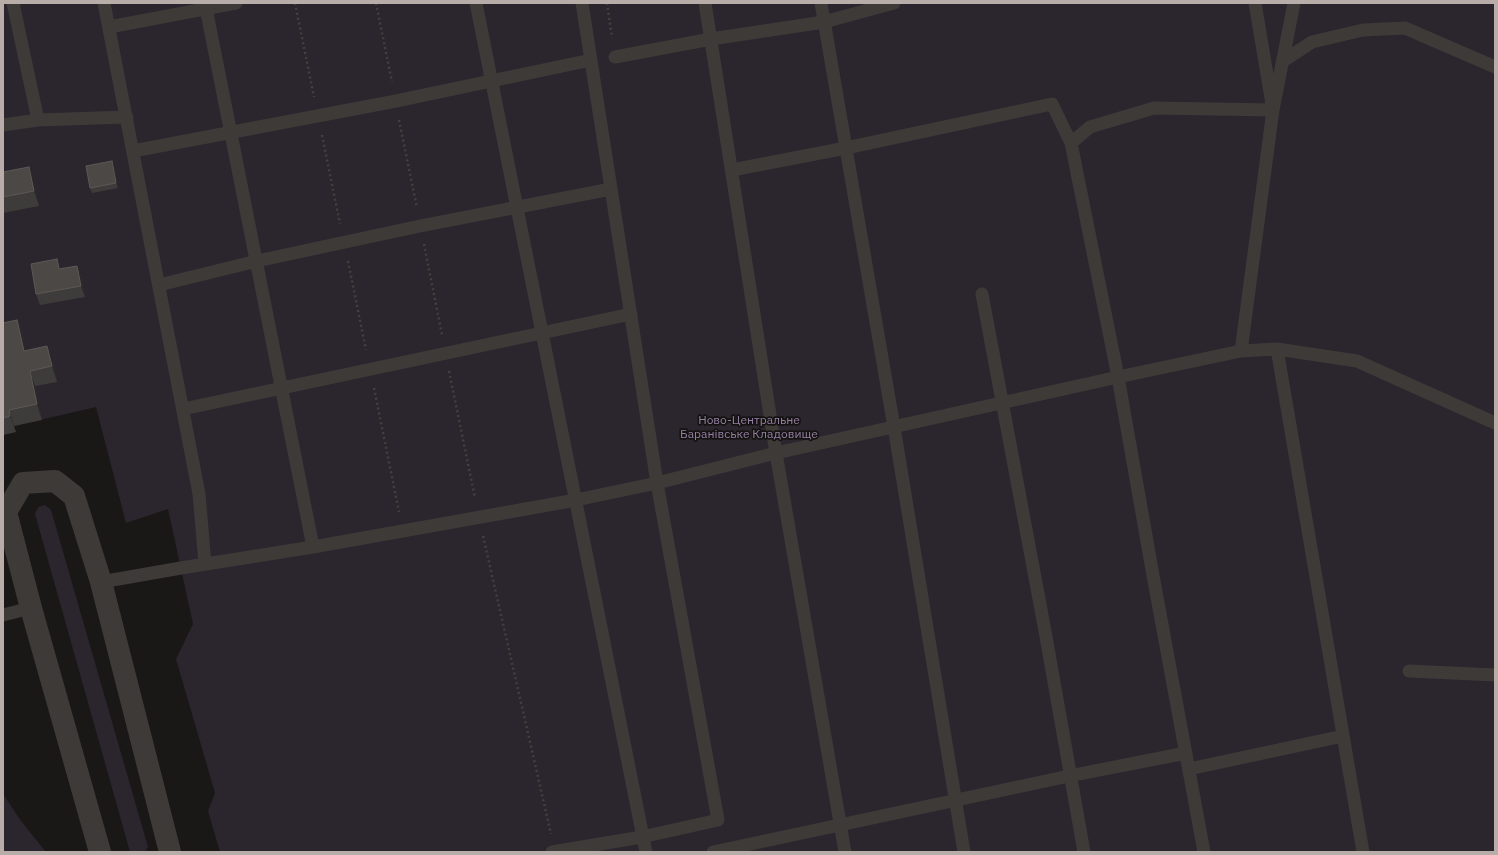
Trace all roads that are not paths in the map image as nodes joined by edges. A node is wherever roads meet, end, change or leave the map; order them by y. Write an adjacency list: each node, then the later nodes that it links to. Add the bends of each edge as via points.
1 (13, 3): 22 (lane)
2 (104, 3): 13 (lane)
3 (236, 3): 11 (lane)
4 (476, 3): 19 (lane)
5 (582, 3): 16 (lane)
6 (705, 3): 14 (lane)
7 (821, 3): 12 (lane)
8 (894, 3): 12 (lane)
9 (1255, 3): 20 (lane)
10 (1294, 3): 17 (lane)
11 (205, 6): 13 (lane); 24 (lane)
12 (824, 22): 14 (lane); 26 (lane)
13 (109, 27): 21 (lane)
14 (711, 39): 15 (lane); 28 (lane)
15 (615, 57)
16 (591, 60): 19 (lane); 29 (lane)
17 (1282, 61): 18 (lane, via 1312,42 1363,30 1405,28); 20 (lane)
18 (1495, 67)
19 (492, 81): 24 (lane); 30 (lane)
20 (1273, 110): 25 (lane, via 1154,108 1090,127); 37 (lane)
21 (127, 117): 22 (lane); 27 (lane)
22 (38, 120): 23 (lane)
23 (3, 125)
24 (231, 132): 27 (lane); 31 (lane)
25 (1071, 143): 26 (lane, via 1052,104); 38 (lane)
26 (846, 148): 28 (lane); 43 (lane)
27 (133, 152): 32 (lane)
28 (732, 170): 44 (lane)
29 (611, 189): 30 (lane); 34 (lane)
30 (517, 207): 31 (lane); 35 (lane)
31 (257, 261): 32 (lane); 39 (lane)
32 (159, 285): 41 (lane)
33 (982, 294): 40 (lane)
34 (631, 314): 35 (lane); 45 (lane)
35 (542, 332): 39 (lane); 46 (lane)
36 (1277, 349): 37 (lane); 42 (lane, via 1357,361); 54 (lane)
37 (1241, 351): 38 (lane)
38 (1118, 377): 40 (lane); 55 (lane)
39 (282, 388): 41 (lane); 47 (lane)
40 (1003, 402): 43 (lane); 57 (lane)
41 (183, 409): 48 (lane, via 199,494)
42 (1495, 423)
43 (894, 427): 44 (lane); 58 (lane)
44 (776, 453): 45 (lane); 59 (lane)
45 (657, 483): 46 (lane); 60 (lane, via 718,820)
46 (576, 500): 47 (lane); 60 (lane)
47 (313, 548): 48 (lane)
48 (205, 564): 49 (lane)
49 (101, 582): 50 (street, via 74,496 55,481 23,483 6,512); 62 (street)
50 (32, 608): 51 (lane); 61 (street)
51 (3, 615)
52 (1409, 671): 53 (lane)
53 (1495, 675)
54 (1343, 736): 56 (lane); 70 (lane)
55 (1186, 753): 56 (lane); 57 (lane)
56 (1189, 769): 69 (lane)
57 (1069, 776): 58 (lane); 68 (lane)
58 (955, 801): 59 (lane); 67 (lane)
59 (840, 826): 65 (lane); 66 (lane)
60 (642, 837): 63 (lane); 64 (lane)
61 (100, 852)
62 (170, 852)
63 (553, 852)
64 (646, 852)
65 (716, 852)
66 (845, 852)
67 (964, 852)
68 (1084, 852)
69 (1204, 852)
70 (1363, 852)

